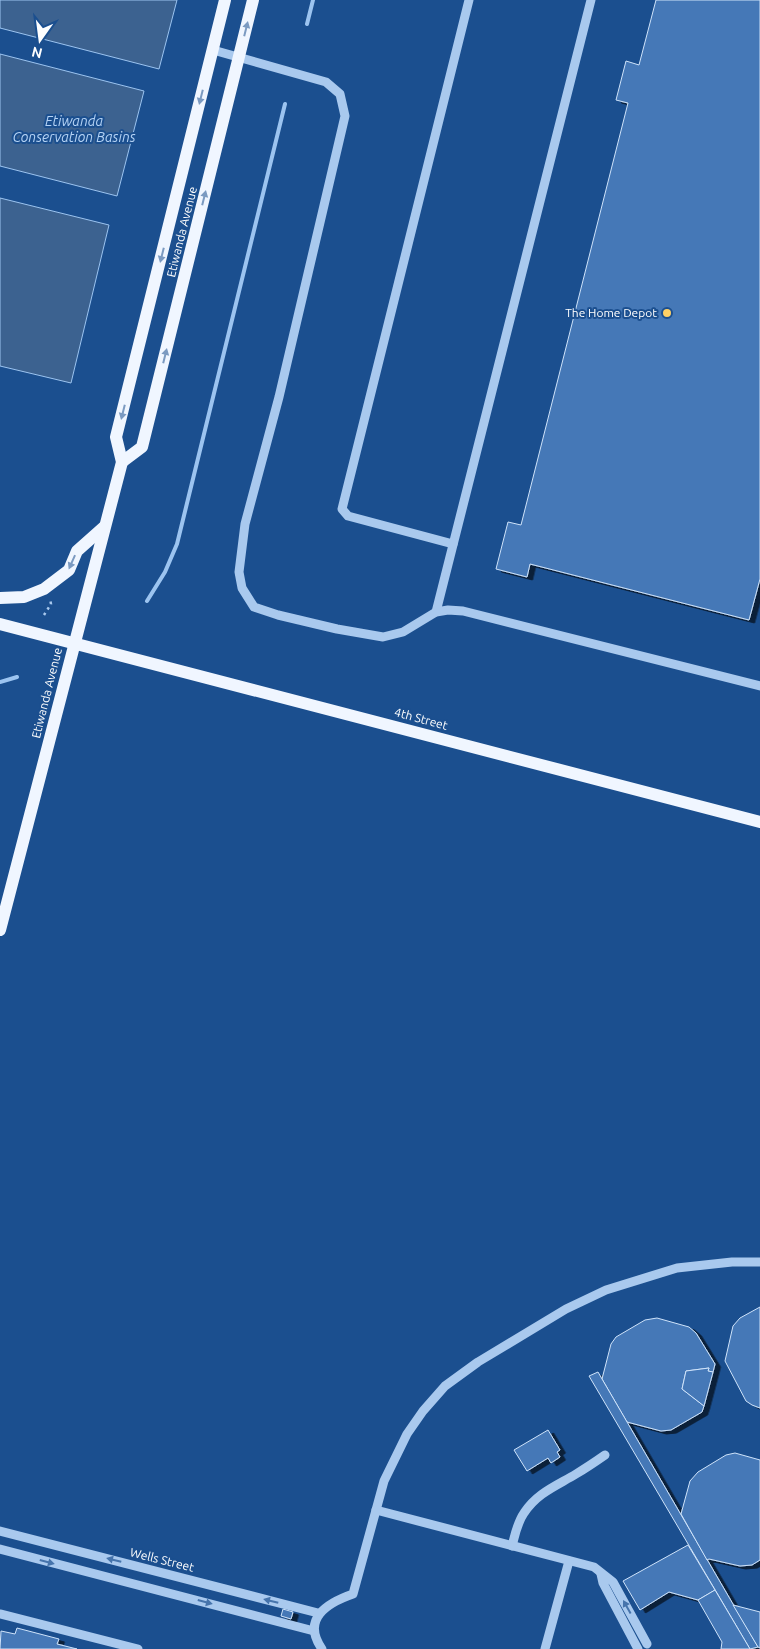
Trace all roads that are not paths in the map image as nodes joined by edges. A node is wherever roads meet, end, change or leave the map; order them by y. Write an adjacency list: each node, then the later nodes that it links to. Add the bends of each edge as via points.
1 (225, 0): 5 (main road, Etiwanda Avenue)
2 (253, 0): 6 (main road, Etiwanda Avenue, one-way to 2)
3 (469, 0): 9 (lane, via 342,509 348,516)
4 (591, 0): 9 (lane)
5 (213, 50): 6 (lane); 7 (main road, Etiwanda Avenue, one-way to 7, via 116,437)
6 (238, 58): 7 (main road, Etiwanda Avenue, one-way to 6, via 142,447); 11 (lane, via 326,82 340,94 344,116 279,397 245,524 239,572 242,588 254,607 336,629 382,637 403,632)
7 (122, 462): 8 (main road, Etiwanda Avenue)
8 (104, 527): 10 (main road, one-way to 10, via 77,551 68,570 44,589 24,598); 13 (main road, Etiwanda Avenue)
9 (453, 544): 11 (lane)
10 (0, 598)
11 (436, 612): 14 (lane, via 464,611)
12 (0, 624): 13 (main road, 4th Street)
13 (74, 643): 15 (main road, 4th Street); 16 (main road, Etiwanda Avenue)
14 (760, 686)
15 (760, 822)
16 (0, 930)
17 (760, 1262): 19 (lane, via 677,1268 606,1290 566,1309 478,1362 445,1386 407,1434 384,1481)
18 (605, 1455): 21 (lane, via 548,1488 536,1499 518,1524)
19 (376, 1510): 21 (lane); 25 (lane, via 353,1594)
20 (0, 1531): 25 (lane, Wells Street, one-way to 20)
21 (512, 1546): 23 (lane)
22 (0, 1549): 27 (lane, one-way to 27)
23 (569, 1561): 24 (lane, via 594,1567); 32 (lane)
24 (601, 1574): 28 (lane, one-way to 24, via 613,1582); 29 (lane)
25 (318, 1613): 27 (lane)
26 (1, 1614): 30 (lane)
27 (314, 1630): 31 (lane)
28 (647, 1644)
29 (638, 1648)
30 (138, 1649)
31 (322, 1649)
32 (545, 1649)

